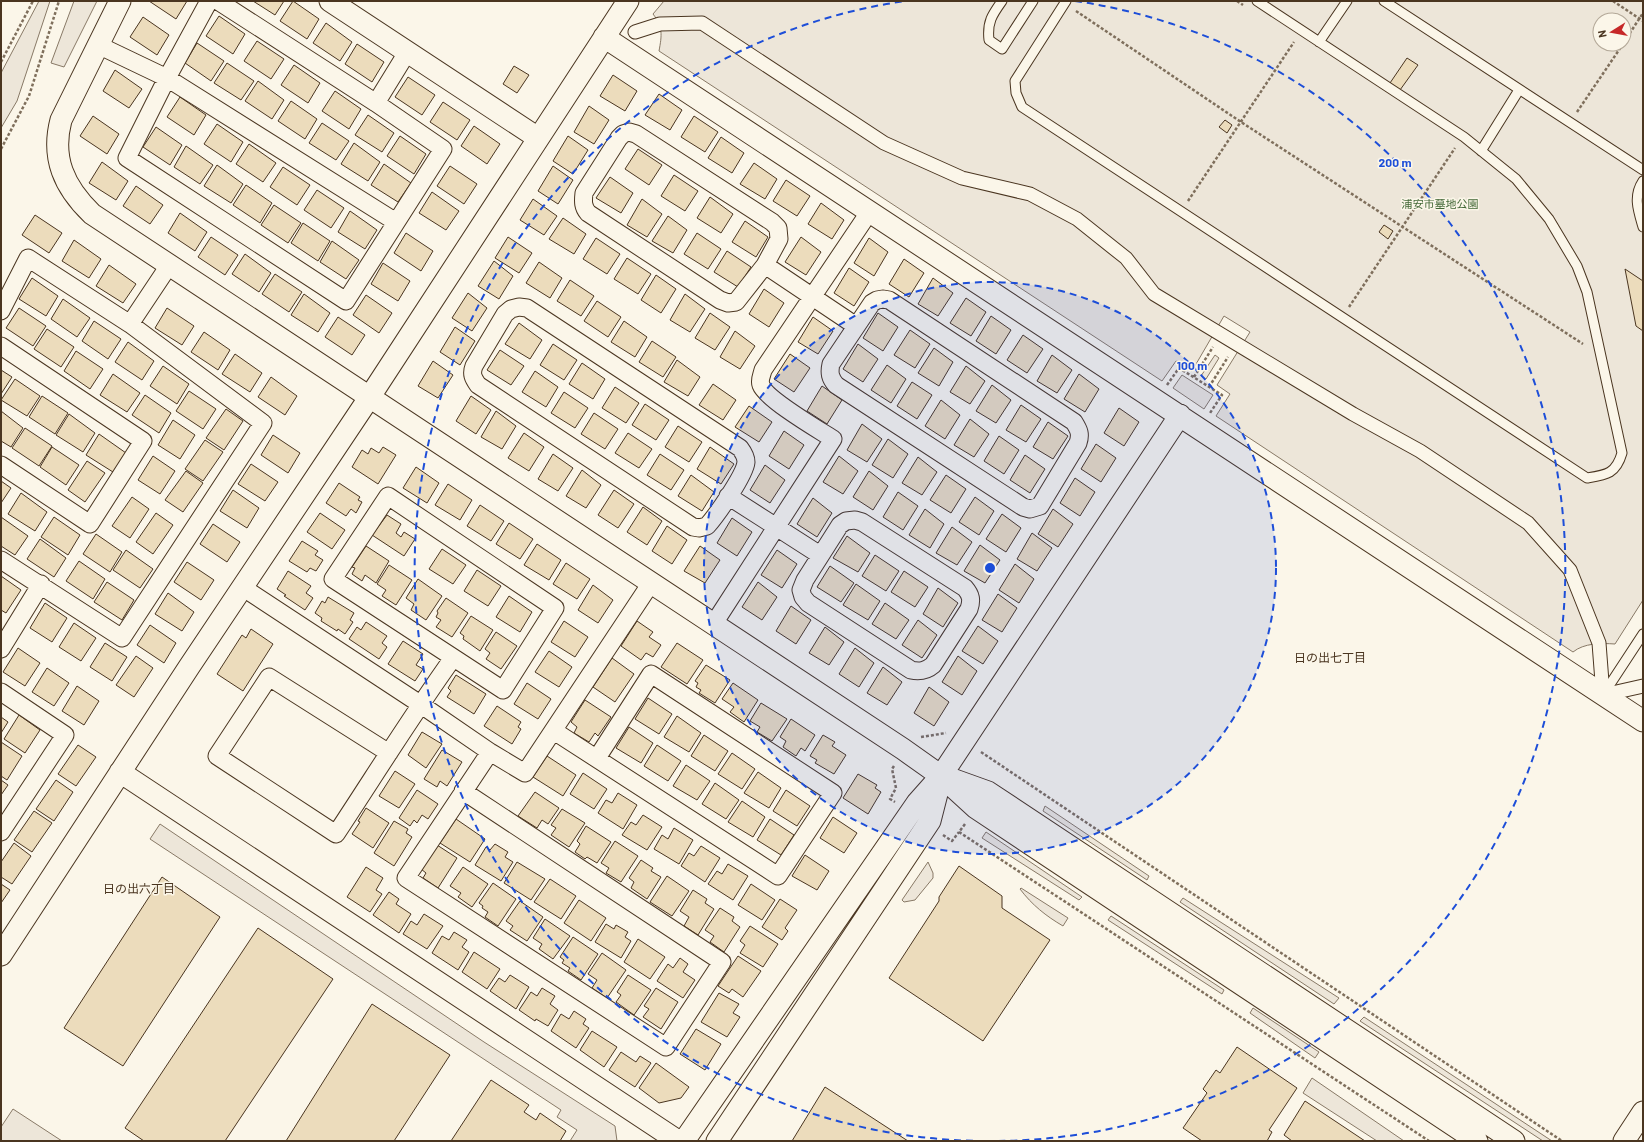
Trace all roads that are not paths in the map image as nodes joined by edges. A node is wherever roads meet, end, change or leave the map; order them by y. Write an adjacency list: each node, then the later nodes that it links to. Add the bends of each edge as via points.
1 (120, 1): 15 (street)
2 (209, 1): 17 (street)
3 (218, 1): 19 (street)
4 (330, 1): 16 (street)
5 (628, 1): 13 (street)
6 (1002, 1): 7 (lane, via 988,28 989,40 1002,49)
7 (1033, 1)
8 (1066, 1): 21 (lane, via 1015,81 1016,93 1022,107 1587,478 1607,474 1619,464 1622,454 1587,292 1577,266 1549,219 1516,179)
9 (1257, 1): 14 (lane)
10 (1347, 1): 14 (lane)
11 (1384, 1): 18 (lane)
12 (635, 32): 50 (street, via 660,24 702,23 884,143 962,178 1030,194 1077,219 1126,258 1154,294 1353,414 1420,451 1528,523 1570,570 1599,643)
13 (604, 37): 20 (street); 24 (street)
14 (1319, 42): 21 (lane)
15 (98, 45): 17 (street); 27 (street, via 61,120 57,135 62,169 67,184 77,200 92,214)
16 (408, 52): 19 (street); 20 (street)
17 (167, 78): 25 (street); 25 (street, via 127,158 346,301)
18 (1519, 90): 21 (lane); 22 (lane)
19 (376, 103): 25 (street, via 443,149)
20 (538, 138): 34 (street)
21 (1480, 151)
22 (1643, 170)
23 (1643, 181): 26 (lane, via 1638,188 1636,200)
24 (870, 211): 29 (street); 35 (street)
25 (396, 222)
26 (1643, 227)
27 (170, 264): 31 (street); 34 (street)
28 (765, 265): 28 (street, via 736,302 720,300 588,213 584,208 584,193 619,138 629,132 636,134 778,228 779,239); 29 (street)
29 (813, 297): 32 (street); 38 (street, via 763,370 760,384 770,397 833,440)
30 (1, 311): 31 (street, via 28,258)
31 (130, 324): 42 (street, via 263,423 122,638)
32 (856, 326): 32 (street, via 872,303 877,300 889,300 1074,422 1079,429 1078,443 1040,506 1030,509 1023,507 836,384 831,379 831,364)
33 (1, 346): 36 (street, via 143,441 90,524)
34 (369, 398): 41 (street); 43 (street)
35 (1180, 415): 50 (street); 58 (street)
36 (1, 465)
37 (728, 496): 37 (street, via 706,526 693,526 478,385 473,379 472,372 505,314 512,309 526,308 740,448 746,462); 38 (street)
38 (777, 528): 39 (street); 44 (street)
39 (820, 555): 39 (street, via 840,525 846,521 862,522 965,588 972,602 933,665 927,670 911,670 803,597 801,590)
40 (1, 560): 42 (street)
41 (651, 583): 44 (street); 53 (street)
42 (41, 584): 46 (street)
43 (242, 588): 51 (street); 57 (street)
44 (713, 625): 58 (street)
45 (1643, 634): 50 (lane)
46 (1, 649)
47 (453, 658): 47 (street, via 503,690 555,608 388,496 333,578); 51 (street)
48 (1643, 686): 50 (street)
49 (1, 692): 60 (street, via 64,734)
50 (1603, 694): 52 (street)
51 (420, 704): 54 (street); 55 (street)
52 (1643, 721)
53 (554, 731): 54 (street, via 525,773); 56 (street)
54 (490, 752): 59 (street)
55 (389, 753): 55 (street, via 336,834 217,756 269,677)
56 (597, 758): 56 (street, via 651,674 833,794 778,876)
57 (120, 772): 61 (street); 63 (street)
58 (941, 776): 64 (street, via 917,803); 65 (street, via 930,821); 66 (street, via 976,808); 67 (street, via 988,792)
59 (463, 791): 59 (street, via 406,878 666,1047 722,962)
60 (1, 832)
61 (1, 955)
62 (1643, 1112): 68 (street)
63 (678, 1141)
64 (684, 1141)
65 (717, 1141)
66 (1477, 1141)
67 (1514, 1141)
68 (1624, 1141)

